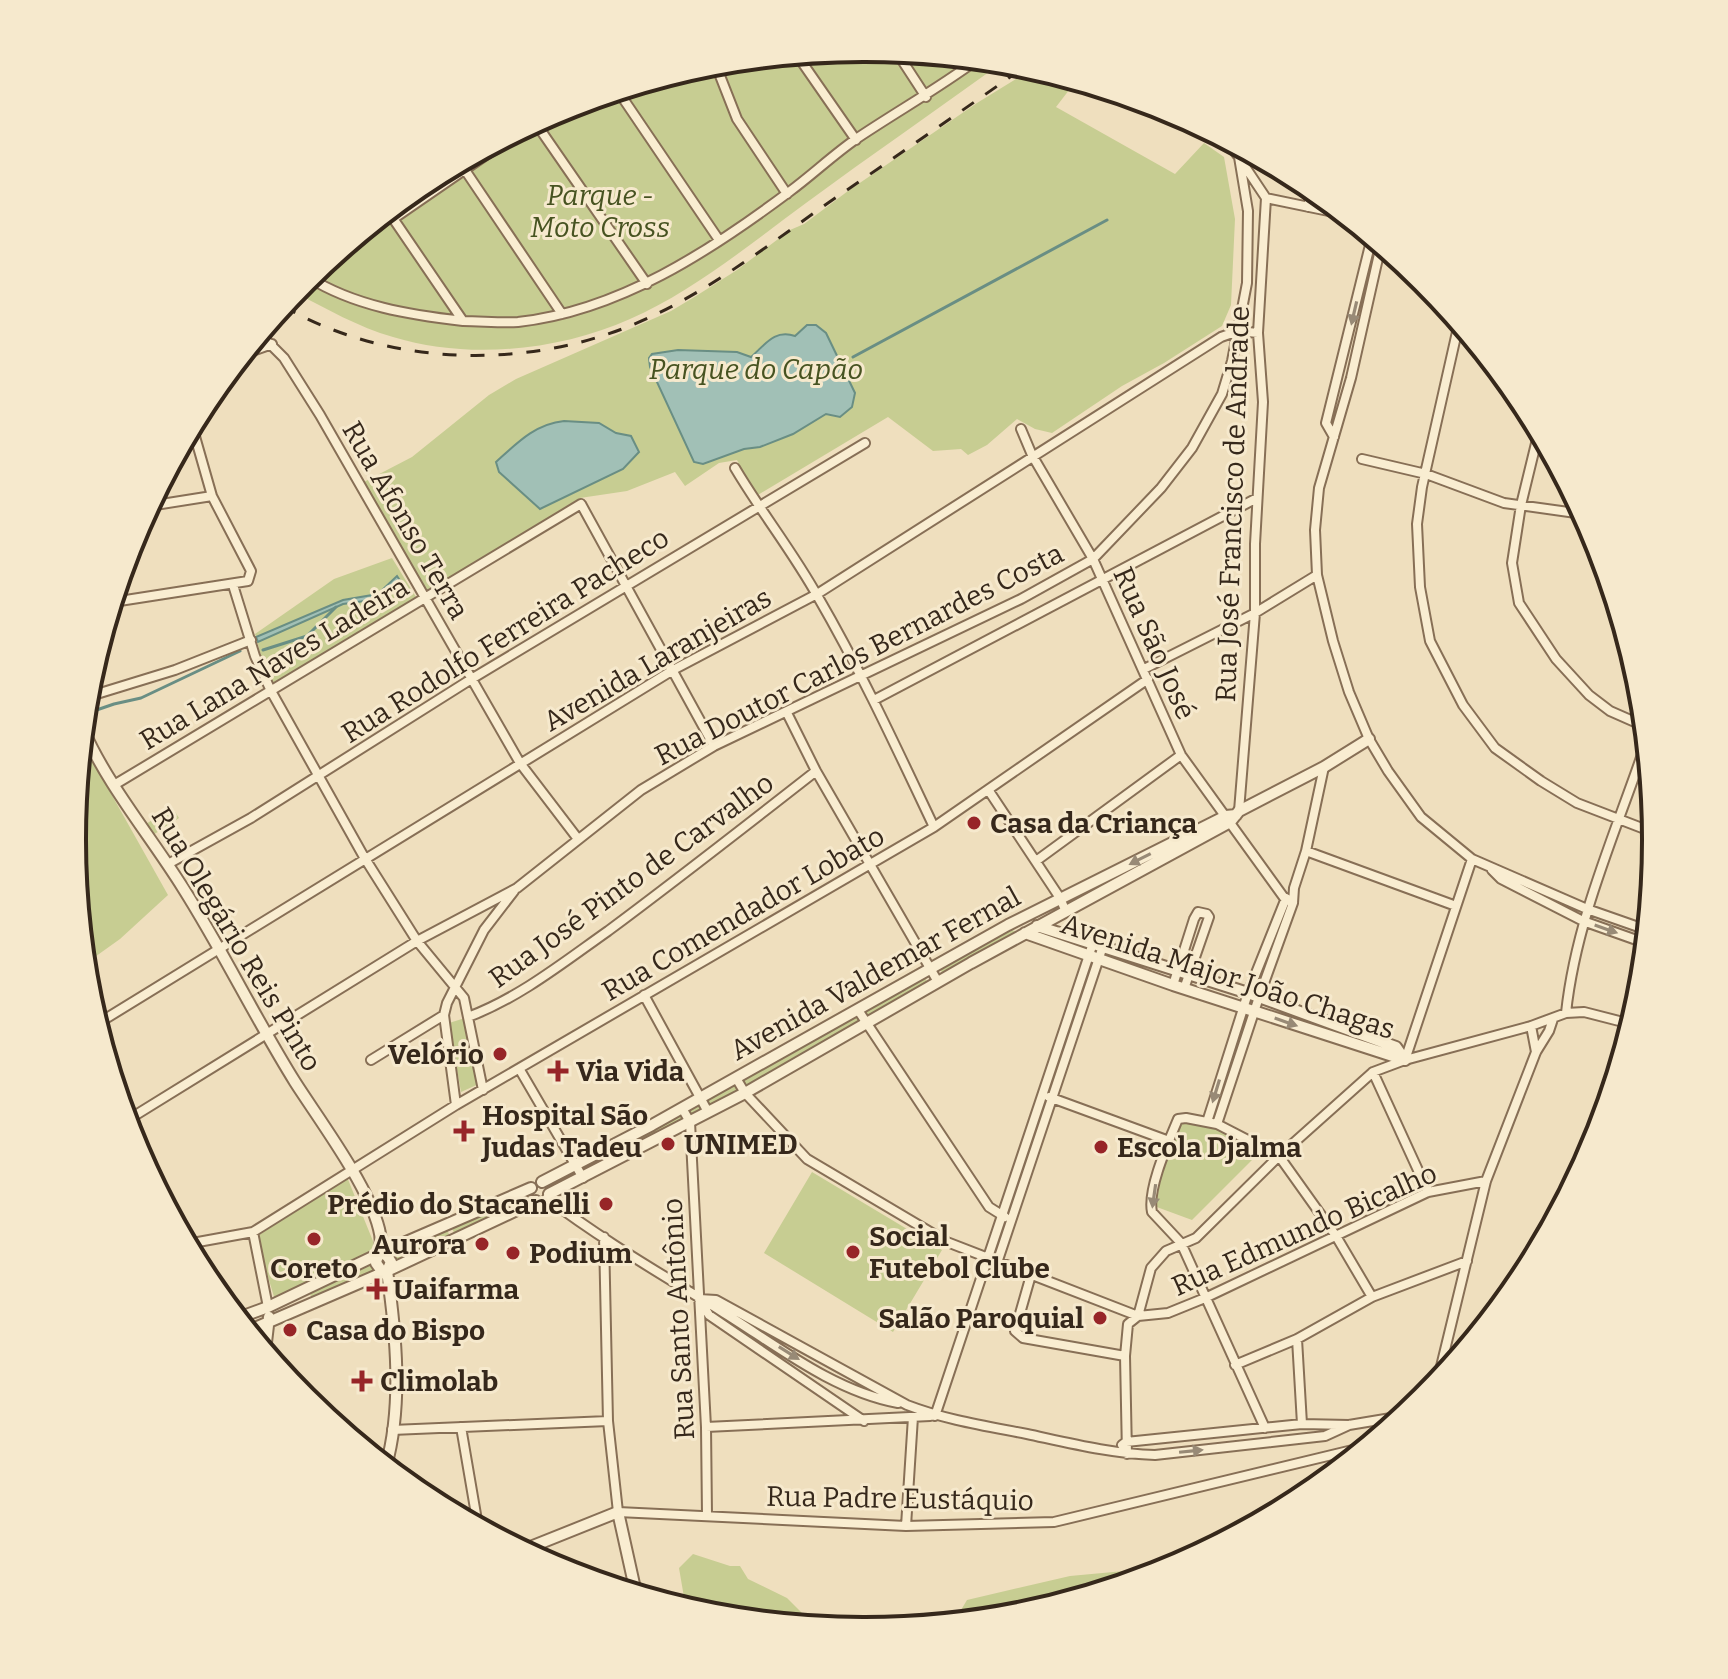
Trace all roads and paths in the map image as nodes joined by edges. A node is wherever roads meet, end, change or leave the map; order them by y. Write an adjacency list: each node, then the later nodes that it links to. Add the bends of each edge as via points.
1 (904, 64): 5 (street)
2 (804, 65): 8 (street)
3 (964, 69): 5 (street)
4 (720, 76): 12 (street, via 737,119)
5 (926, 97): 8 (street)
6 (624, 100): 19 (street)
7 (542, 132): 25 (street)
8 (856, 140): 12 (street)
9 (1239, 159): 17 (street, Rua Doutor Carlos Bernardes Costa)
10 (1241, 159): 13 (street)
11 (466, 172): 26 (street)
12 (787, 194): 19 (street)
13 (1266, 198): 15 (street); 17 (street); 29 (street, Rua José Francisco de Andrade)
14 (1309, 202): 15 (street)
15 (1308, 207): 16 (street)
16 (1318, 209)
17 (1248, 211): 28 (street, Rua Doutor Carlos Bernardes Costa, via 1247,283)
18 (395, 220): 27 (street)
19 (719, 240): 25 (street)
20 (1369, 249): 22 (street)
21 (1379, 257): 23 (street)
22 (1362, 277): 23 (street); 34 (street, one-way to 34)
23 (1374, 280): 35 (street)
24 (320, 284): 27 (street, via 396,312)
25 (647, 284): 26 (street)
26 (562, 314): 27 (street, via 516,322)
27 (463, 321)
28 (1238, 331): 29 (street); 41 (street, Avenida Laranjeiras); 51 (street, Rua Doutor Carlos Bernardes Costa, via 1222,394 1192,448)
29 (1258, 333): 46 (street, Rua José Francisco de Andrade, via 1263,402)
30 (1456, 336): 44 (street)
31 (268, 341): 32 (street, Rua Afonso Terra)
32 (272, 344): 33 (street); 57 (street, Rua Afonso Terra, via 320,415)
33 (262, 348)
34 (1339, 375): 35 (street); 37 (street, via 1326,423)
35 (1351, 378): 37 (street)
36 (1021, 429): 41 (street, Rua São José)
37 (1334, 437): 52 (street, via 1319,488)
38 (197, 442): 45 (street)
39 (865, 443): 49 (street, Rua Rodolfo Ferreira Pacheco)
40 (1535, 448): 48 (street)
41 (1032, 455): 51 (street, Rua São José); 56 (street, Avenida Laranjeiras)
42 (1362, 459): 44 (street)
43 (735, 468): 49 (street)
44 (1426, 474): 48 (street); 83 (street, via 1417,524 1420,587 1430,641 1447,678 1495,748 1577,803)
45 (212, 496): 47 (street); 54 (street, via 251,571 248,581)
46 (1257, 498): 53 (street); 59 (street, Rua José Francisco de Andrade)
47 (163, 504)
48 (1521, 505): 50 (street); 70 (street, via 1512,563 1519,603 1556,659 1589,695)
49 (757, 506): 55 (street, Rua Rodolfo Ferreira Pacheco); 56 (street)
50 (1568, 512)
51 (1093, 559): 53 (street, Rua São José); 63 (street, Rua Doutor Carlos Bernardes Costa)
52 (1317, 575): 59 (street); 71 (street, via 1349,692)
53 (1102, 581): 61 (street, Rua São José); 68 (street)
54 (233, 585): 58 (street); 60 (street)
55 (625, 586): 57 (street, Rua Lana Naves Ladeira, via 581,504); 62 (street); 64 (street, Rua Rodolfo Ferreira Pacheco)
56 (817, 594): 62 (street, Avenida Laranjeiras); 63 (street)
57 (426, 598): 64 (street, Rua Afonso Terra); 66 (street, Rua Lana Naves Ladeira)
58 (125, 600)
59 (1255, 613): 61 (street); 82 (street, Rua José Francisco de Andrade)
60 (251, 640): 66 (street); 67 (street)
61 (1144, 669): 65 (street, Rua São José)
62 (673, 670): 73 (street); 75 (street, Avenida Laranjeiras)
63 (861, 675): 68 (street); 69 (street, Rua Doutor Carlos Bernardes Costa)
64 (473, 678): 75 (street, Rua Afonso Terra); 79 (street, Rua Rodolfo Ferreira Pacheco)
65 (1148, 679): 74 (street, Rua São José); 81 (street, Rua Comendador Lobato)
66 (271, 691): 79 (street); 80 (street, Rua Lana Naves Ladeira)
67 (100, 693)
68 (874, 700): 84 (street)
69 (787, 713): 73 (street, Rua Doutor Carlos Bernardes Costa); 78 (street)
70 (1632, 721)
71 (1369, 739): 77 (street, Avenida Valdemar Fernal); 89 (street, via 1421,817)
72 (92, 746): 80 (street, Rua Olegário Reis Pinto)
73 (714, 746): 86 (street, Rua Doutor Carlos Bernardes Costa, via 641,790)
74 (1181, 755): 82 (street, Rua São José); 90 (street)
75 (520, 763): 86 (street, Rua Afonso Terra); 88 (street, Avenida Laranjeiras)
76 (1638, 766): 83 (street)
77 (1324, 767): 82 (street, Avenida Valdemar Fernal); 87 (street)
78 (816, 771): 92 (street); 133 (street, Rua José Pinto de Carvalho, via 587,946 507,1000)
79 (320, 775): 88 (street); 91 (street, Rua Rodolfo Ferreira Pacheco)
80 (114, 785): 91 (street, Rua Olegário Reis Pinto)
81 (989, 791): 84 (street, Rua Comendador Lobato); 90 (street)
82 (1233, 816): 93 (street, Avenida Valdemar Fernal, one-way to 93); 96 (street, Avenida Valdemar Fernal); 99 (street, Rua São José)
83 (1619, 820): 85 (street); 102 (street)
84 (934, 827): 92 (street, Rua Comendador Lobato)
85 (1642, 828)
86 (578, 839): 94 (street, Rua Doutor Carlos Bernardes Costa)
87 (1306, 851): 99 (street); 100 (street)
88 (364, 857): 111 (street); 113 (street, Avenida Laranjeiras)
89 (1472, 859): 95 (street, via 1501,879); 100 (street)
90 (1036, 861): 98 (street)
91 (168, 864): 113 (street, Rua Olegário Reis Pinto)
92 (871, 864): 117 (street); 126 (street, Rua Comendador Lobato)
93 (1093, 883): 96 (street); 98 (street, Avenida Valdemar Fernal)
94 (517, 888): 111 (street, Rua Doutor Carlos Bernardes Costa); 122 (street, via 484,930)
95 (1530, 889): 97 (street); 101 (street)
96 (1098, 895): 103 (street, Avenida Valdemar Fernal)
97 (1557, 896): 101 (street); 102 (street)
98 (1060, 898): 103 (street); 104 (street, Avenida Valdemar Fernal)
99 (1289, 901): 127 (street)
100 (1456, 906): 152 (street)
101 (1553, 906): 105 (street)
102 (1587, 909): 105 (street); 108 (street)
103 (1066, 912): 107 (street, Avenida Valdemar Fernal)
104 (1022, 919): 106 (street, Avenida Valdemar Fernal); 107 (street, Avenida Major João Chagas)
105 (1583, 921): 110 (street, one-way to 110); 131 (street)
106 (1008, 925): 109 (street, Avenida Major João Chagas); 114 (street, Avenida Valdemar Fernal)
107 (1038, 926): 109 (street, Avenida Valdemar Fernal); 112 (street, Avenida Major João Chagas)
108 (1636, 926)
109 (1027, 934): 115 (street, Avenida Major João Chagas); 116 (street, Avenida Valdemar Fernal)
110 (1635, 940)
111 (417, 941): 122 (street); 143 (street, Rua Doutor Carlos Bernardes Costa)
112 (1098, 945): 115 (street); 118 (street, Avenida Major João Chagas)
113 (220, 949): 134 (street, Avenida Laranjeiras); 143 (street, Rua Olegário Reis Pinto)
114 (964, 951): 116 (street); 117 (street, Avenida Valdemar Fernal)
115 (1095, 958): 121 (street, Avenida Major João Chagas); 123 (street); 125 (street)
116 (971, 963): 120 (street, Avenida Valdemar Fernal)
117 (931, 970): 120 (street); 124 (street, Avenida Valdemar Fernal)
118 (1178, 970): 119 (street, Avenida Major João Chagas); 119 (street, via 1194,919 1198,912 1207,914); 121 (street)
119 (1189, 974): 121 (street); 127 (street, Avenida Major João Chagas)
120 (938, 982): 128 (street, Avenida Valdemar Fernal)
121 (1178, 987): 129 (street, Avenida Major João Chagas)
122 (454, 988): 132 (street); 133 (street, via 464,998)
123 (1077, 990): 125 (street); 138 (street)
124 (890, 992): 128 (street); 130 (street, Avenida Valdemar Fernal)
125 (1088, 992): 140 (street)
126 (644, 995): 156 (street, Rua Comendador Lobato); 164 (street)
127 (1253, 995): 129 (street); 139 (street, Avenida Major João Chagas)
128 (897, 1004): 137 (street, Avenida Valdemar Fernal)
129 (1249, 1009): 144 (street, Avenida Major João Chagas, one-way to 144); 154 (street); 155 (street)
130 (858, 1010): 137 (street); 142 (street, Avenida Valdemar Fernal)
131 (1566, 1013): 135 (street); 136 (street)
132 (444, 1015): 149 (street); 165 (street)
133 (468, 1017): 160 (street)
134 (107, 1018)
135 (1553, 1019): 141 (street); 147 (street)
136 (1620, 1021)
137 (866, 1022): 145 (street, Avenida Valdemar Fernal); 192 (street, via 989,1207)
138 (1067, 1022): 140 (street); 151 (street)
139 (1330, 1024): 144 (street); 152 (street, Avenida Major João Chagas, via 1396,1047)
140 (1077, 1026): 153 (street)
141 (1531, 1026): 147 (street); 152 (street)
142 (825, 1028): 145 (street); 146 (street, Avenida Valdemar Fernal)
143 (265, 1033): 168 (street, Rua Doutor Carlos Bernardes Costa); 182 (street, Rua Olegário Reis Pinto)
144 (1326, 1035): 152 (street, Avenida Major João Chagas)
145 (833, 1041): 148 (street, Avenida Valdemar Fernal)
146 (797, 1044): 148 (street); 150 (street, Avenida Valdemar Fernal)
147 (1536, 1052): 185 (street)
148 (805, 1057): 158 (street, Avenida Valdemar Fernal)
149 (371, 1060)
150 (769, 1060): 158 (street); 159 (street, Avenida Valdemar Fernal)
151 (1053, 1060): 153 (street); 162 (street)
152 (1405, 1060): 157 (street)
153 (1064, 1063): 163 (street)
154 (1224, 1064): 155 (street); 170 (street, one-way to 170)
155 (1235, 1067): 170 (street)
156 (520, 1070): 160 (street, Rua Comendador Lobato); 180 (street)
157 (1373, 1072): 179 (street); 187 (street)
158 (776, 1074): 161 (street, Avenida Valdemar Fernal)
159 (736, 1078): 161 (street); 164 (street, Avenida Valdemar Fernal)
160 (483, 1090): 165 (street, Rua Comendador Lobato)
161 (745, 1093): 167 (street, Avenida Valdemar Fernal); 203 (street, via 821,1169)
162 (1042, 1095): 163 (street); 174 (street)
163 (1053, 1098): 175 (street); 176 (street)
164 (700, 1099): 166 (street, Avenida Valdemar Fernal); 167 (street)
165 (456, 1105): 182 (street, Rua Comendador Lobato)
166 (682, 1108): 169 (street); 171 (street, Avenida Valdemar Fernal)
167 (708, 1112): 169 (street, Avenida Valdemar Fernal)
168 (137, 1114)
169 (690, 1122): 172 (street, Avenida Valdemar Fernal); 213 (street, Rua Santo Antônio)
170 (1212, 1123): 175 (street, via 1178,1119); 179 (street)
171 (652, 1125): 172 (street); 173 (street, Avenida Valdemar Fernal)
172 (659, 1138): 177 (street, Avenida Valdemar Fernal)
173 (623, 1141): 177 (street); 178 (street, Avenida Valdemar Fernal)
174 (1027, 1141): 176 (street); 183 (street)
175 (1169, 1141): 200 (street, one-way to 200, via 1151,1204 1152,1212)
176 (1037, 1144): 183 (street)
177 (631, 1154): 181 (street, Avenida Valdemar Fernal)
178 (595, 1156): 180 (street, Avenida Valdemar Fernal); 181 (street)
179 (1279, 1156): 196 (street); 200 (street, via 1196,1238)
180 (577, 1165): 184 (street); 186 (street, Avenida Valdemar Fernal)
181 (602, 1169): 184 (street, Avenida Valdemar Fernal)
182 (352, 1172): 195 (street, Rua Comendador Lobato); 201 (street, Rua Olegário Reis Pinto, via 379,1227)
183 (1021, 1177): 192 (street); 193 (street)
184 (583, 1178): 188 (street, Avenida Valdemar Fernal)
185 (1486, 1181): 187 (street, Rua Edmundo Bicalho); 204 (street)
186 (537, 1185): 188 (street, via 549,1188); 188 (street, via 531,1194); 189 (street, Avenida Valdemar Fernal)
187 (1428, 1192): 196 (street, Rua Edmundo Bicalho)
188 (544, 1198): 191 (street, Avenida Valdemar Fernal); 197 (street)
189 (501, 1201): 190 (street, Avenida Valdemar Fernal); 191 (street)
190 (483, 1209): 194 (street); 198 (street, Avenida Valdemar Fernal)
191 (507, 1214): 194 (street, Avenida Valdemar Fernal)
192 (1002, 1216): 193 (street); 203 (street)
193 (1012, 1219): 205 (street)
194 (489, 1222): 202 (street, Avenida Valdemar Fernal)
195 (253, 1232): 199 (street); 215 (street)
196 (1336, 1236): 211 (street); 212 (street, Rua Edmundo Bicalho)
197 (604, 1237): 213 (street); 233 (street)
198 (415, 1239): 201 (street, Avenida Valdemar Fernal); 202 (street)
199 (200, 1242)
200 (1181, 1243): 212 (street); 218 (street, via 1151,1268)
201 (381, 1253): 206 (street, Rua Olegário Reis Pinto, via 390,1260); 207 (street, Avenida Valdemar Fernal)
202 (422, 1254): 206 (street, Avenida Valdemar Fernal)
203 (987, 1260): 205 (street); 230 (street)
204 (1467, 1261): 211 (street); 225 (street)
205 (997, 1263): 208 (street)
206 (387, 1271): 210 (street, Avenida Valdemar Fernal); 240 (street, via 394,1344)
207 (338, 1274): 209 (street, Avenida Valdemar Fernal); 210 (street)
208 (1031, 1275): 218 (street); 224 (street, via 1015,1331 1023,1338)
209 (305, 1289): 214 (street); 215 (street, Avenida Valdemar Fernal)
210 (345, 1289): 214 (street, Avenida Valdemar Fernal)
211 (1372, 1297): 223 (street)
212 (1205, 1298): 218 (street, Rua Edmundo Bicalho, via 1168,1313); 226 (street)
213 (699, 1299): 227 (street, via 709,1315); 228 (street, one-way to 228); 229 (street, via 716,1300); 238 (street, Rua Santo Antônio)
214 (311, 1304): 220 (street, Avenida Valdemar Fernal)
215 (268, 1307): 216 (street, Avenida Valdemar Fernal); 220 (street)
216 (253, 1312): 217 (street, Avenida Valdemar Fernal); 219 (street)
217 (248, 1314)
218 (1138, 1316): 224 (street, via 1128,1324)
219 (253, 1320)
220 (269, 1322): 221 (street, Avenida Valdemar Fernal); 222 (street)
221 (259, 1328)
222 (267, 1337)
223 (1297, 1339): 226 (street); 235 (street)
224 (1125, 1356): 241 (street)
225 (1443, 1358)
226 (1235, 1365): 239 (street)
227 (792, 1370): 228 (street); 234 (street)
228 (824, 1375): 229 (street, via 875,1399)
229 (907, 1405): 230 (street)
230 (935, 1416): 231 (street); 242 (street)
231 (913, 1417): 234 (street); 249 (street)
232 (1382, 1420): 236 (street)
233 (608, 1421): 237 (street); 246 (street)
234 (864, 1421): 238 (street)
235 (1302, 1424): 236 (street); 239 (street)
236 (1349, 1425): 245 (street, one-way to 236, via 1325,1436)
237 (461, 1427): 240 (street); 247 (street)
238 (706, 1427): 248 (street, Rua Santo Antônio)
239 (1265, 1428): 241 (street)
240 (392, 1430): 244 (street)
241 (1126, 1442): 242 (street); 245 (street)
242 (1114, 1449): 245 (street)
243 (1341, 1453): 249 (street, Rua Padre Eustáquio, via 1054,1522)
244 (388, 1454)
245 (1127, 1454)
246 (618, 1512): 248 (street, Rua Padre Eustáquio); 250 (street); 251 (street)
247 (476, 1513)
248 (707, 1515): 249 (street, Rua Padre Eustáquio)
249 (906, 1526)
250 (537, 1545)
251 (634, 1582)

